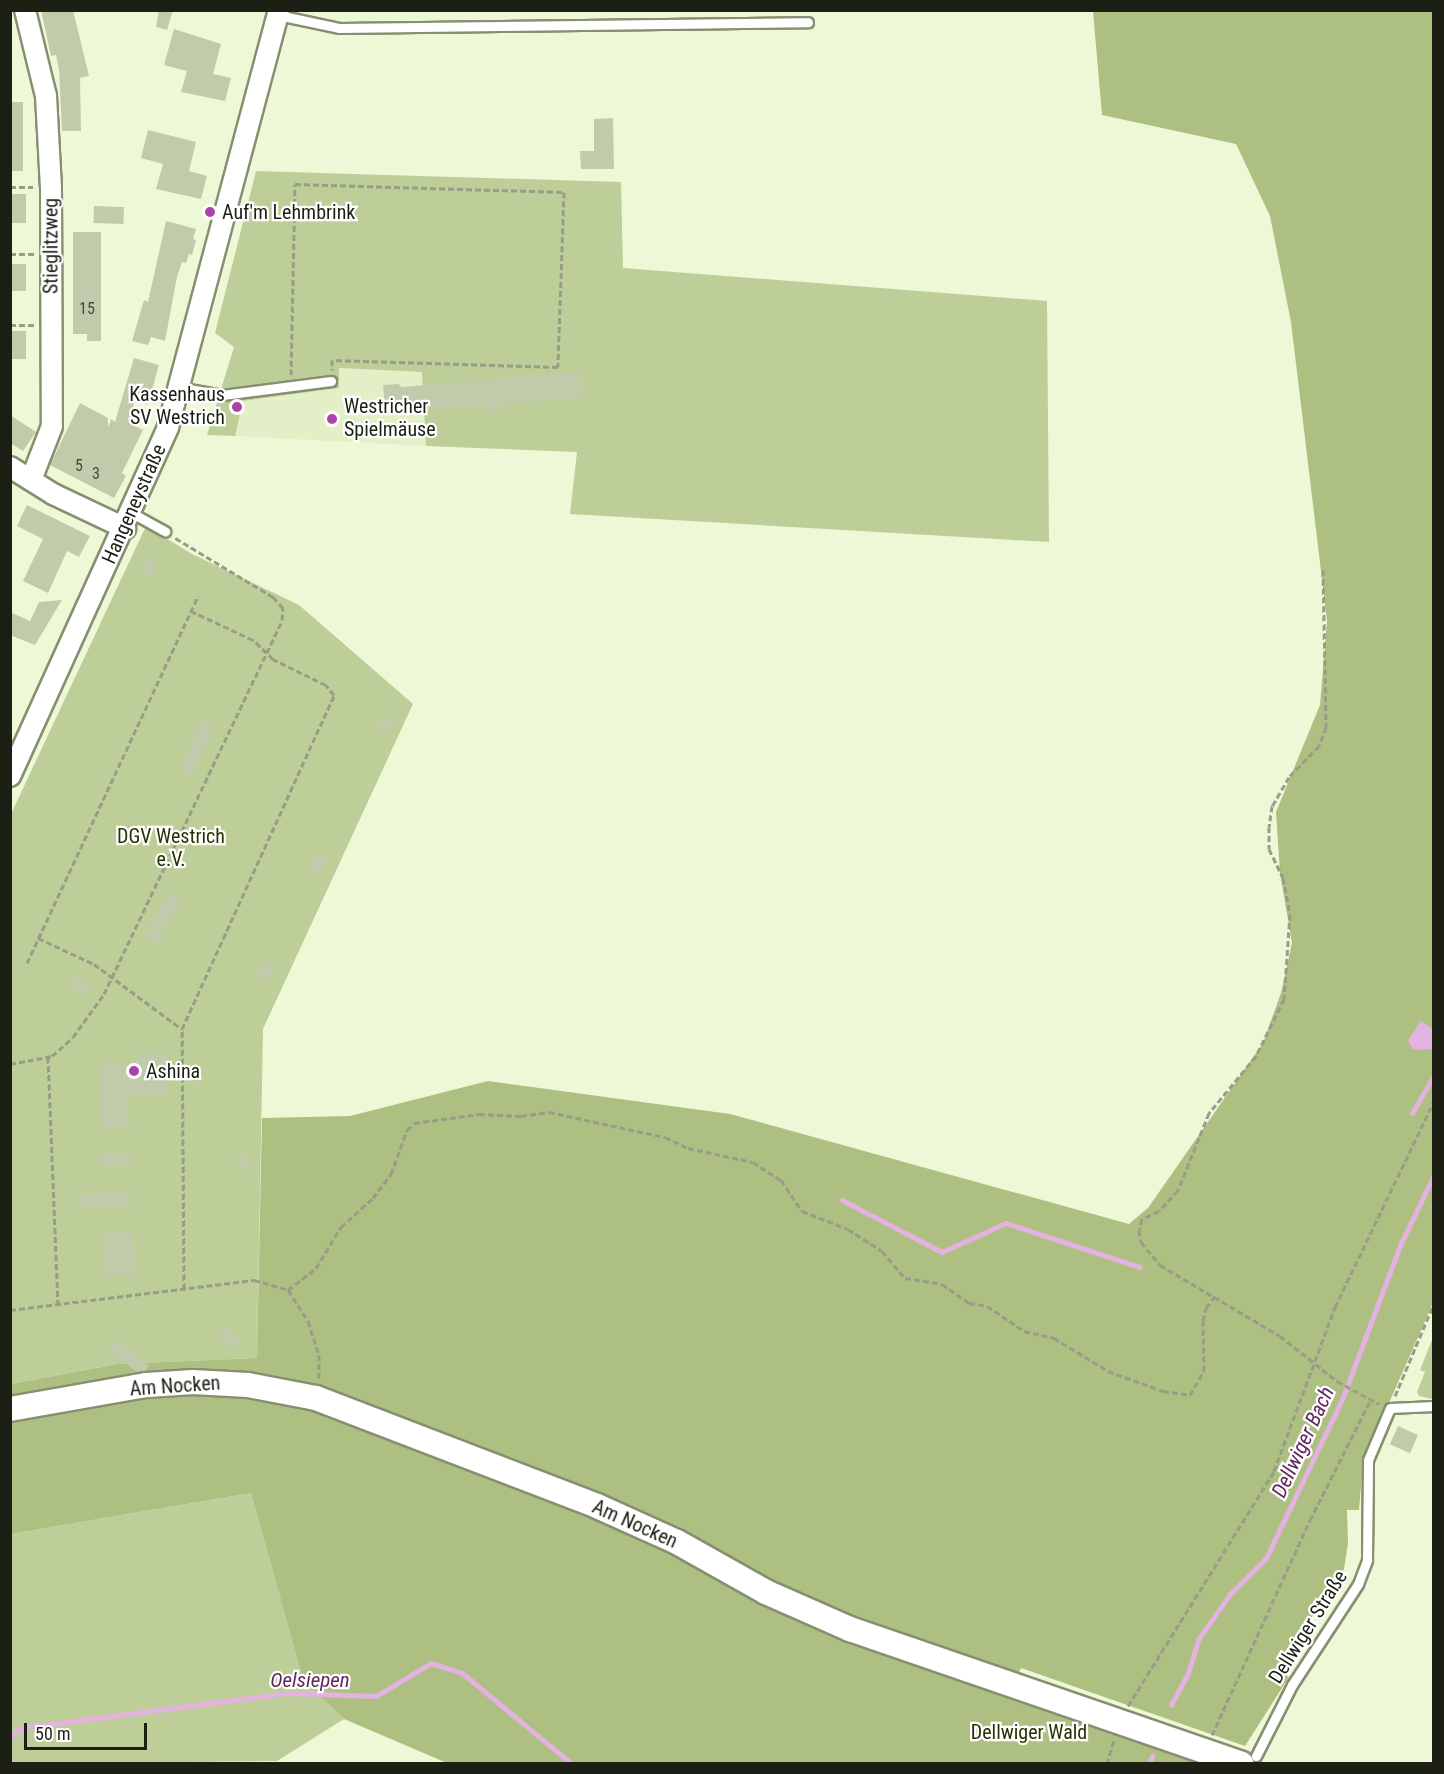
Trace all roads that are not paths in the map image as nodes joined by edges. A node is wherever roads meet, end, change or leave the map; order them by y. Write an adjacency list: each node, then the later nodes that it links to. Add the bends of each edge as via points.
1 (25, 10): 7 (street, Stieglitzweg, via 46,96 51,187 52,426)
2 (278, 13): 3 (lane, via 339,28); 5 (street, Hangeneystraße)
3 (808, 22)
4 (331, 381): 5 (lane, via 222,395)
5 (178, 387): 8 (street, Hangeneystraße, via 160,449)
6 (10, 467): 7 (street)
7 (31, 480): 8 (street)
8 (128, 520): 9 (lane); 10 (street, Hangeneystraße)
9 (165, 531)
10 (10, 776)
11 (1434, 1406): 13 (lane, Dellwiger Straße, via 1390,1408 1368,1460 1367,1560 1358,1584)
12 (10, 1409): 13 (street, Am Nocken, via 123,1389 193,1382 248,1384 316,1398 597,1506 677,1542 766,1592 850,1629 1205,1750)
13 (1248, 1760)

